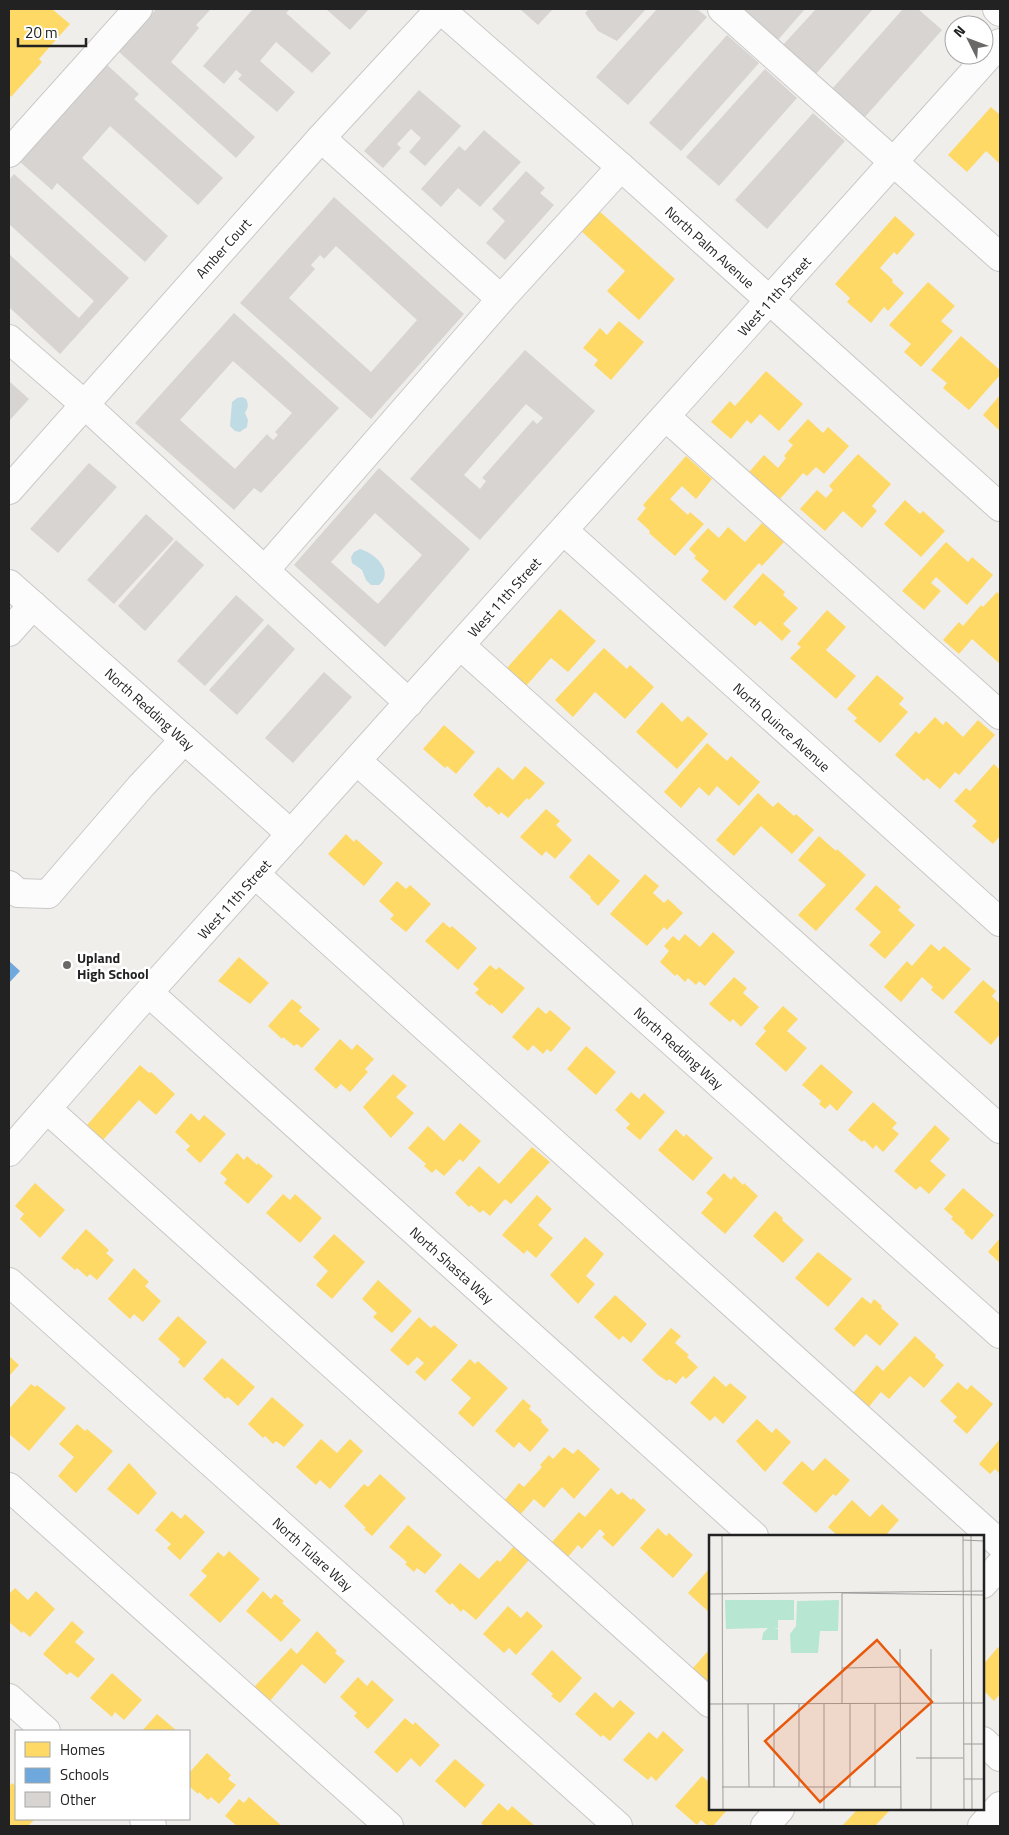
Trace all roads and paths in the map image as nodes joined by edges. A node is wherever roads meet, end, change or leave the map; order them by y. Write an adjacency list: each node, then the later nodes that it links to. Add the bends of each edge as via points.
1 (138, 9): 8 (street)
2 (440, 9): 7 (street, Amber Court); 10 (street, North Palm Avenue)
3 (722, 9): 9 (street)
4 (997, 9): 5 (street)
5 (1000, 12)
6 (1000, 43): 9 (street, West 11th Street)
7 (321, 138): 12 (street); 15 (street, Amber Court)
8 (9, 153)
9 (894, 162): 11 (street); 13 (street, West 11th Street)
10 (621, 167): 12 (street); 13 (street, North Palm Avenue)
11 (1000, 257)
12 (501, 299): 20 (street)
13 (770, 301): 16 (street, West 11th Street); 18 (street, North Palm Avenue)
14 (9, 338): 15 (street)
15 (84, 404): 17 (street, Amber Court); 20 (street)
16 (666, 416): 19 (street, West 11th Street); 26 (street)
17 (9, 490)
18 (1000, 507)
19 (564, 531): 24 (street, West 11th Street); 32 (street, North Quince Avenue)
20 (265, 570): 25 (street)
21 (9, 584): 22 (street, North Redding Way)
22 (34, 605): 23 (street); 27 (street, North Redding Way)
23 (9, 632)
24 (461, 646): 25 (street, West 11th Street); 35 (street)
25 (409, 703): 28 (street, West 11th Street)
26 (1000, 715)
27 (184, 740): 29 (street, North Redding Way); 31 (street, via 48,894 18,893)
28 (357, 761): 29 (street, West 11th Street); 38 (street, North Redding Way)
29 (291, 834): 30 (street, West 11th Street)
30 (256, 875): 33 (street, West 11th Street); 41 (street)
31 (9, 885)
32 (1000, 922)
33 (149, 993): 34 (street, West 11th Street); 40 (street, North Shasta Way)
34 (47, 1109): 36 (street, West 11th Street); 45 (street)
35 (1000, 1129)
36 (9, 1152)
37 (9, 1282): 52 (street, North Tulare Way)
38 (1000, 1334)
39 (9, 1487): 51 (street)
40 (753, 1535)
41 (1000, 1544)
42 (1000, 1565): 43 (street)
43 (984, 1583)
44 (9, 1698): 46 (street)
45 (709, 1702)
46 (45, 1730)
47 (984, 1742): 48 (street)
48 (1000, 1757)
49 (1000, 1806): 54 (street)
50 (779, 1810): 53 (street)
51 (389, 1826)
52 (618, 1826)
53 (765, 1826)
54 (982, 1826)

